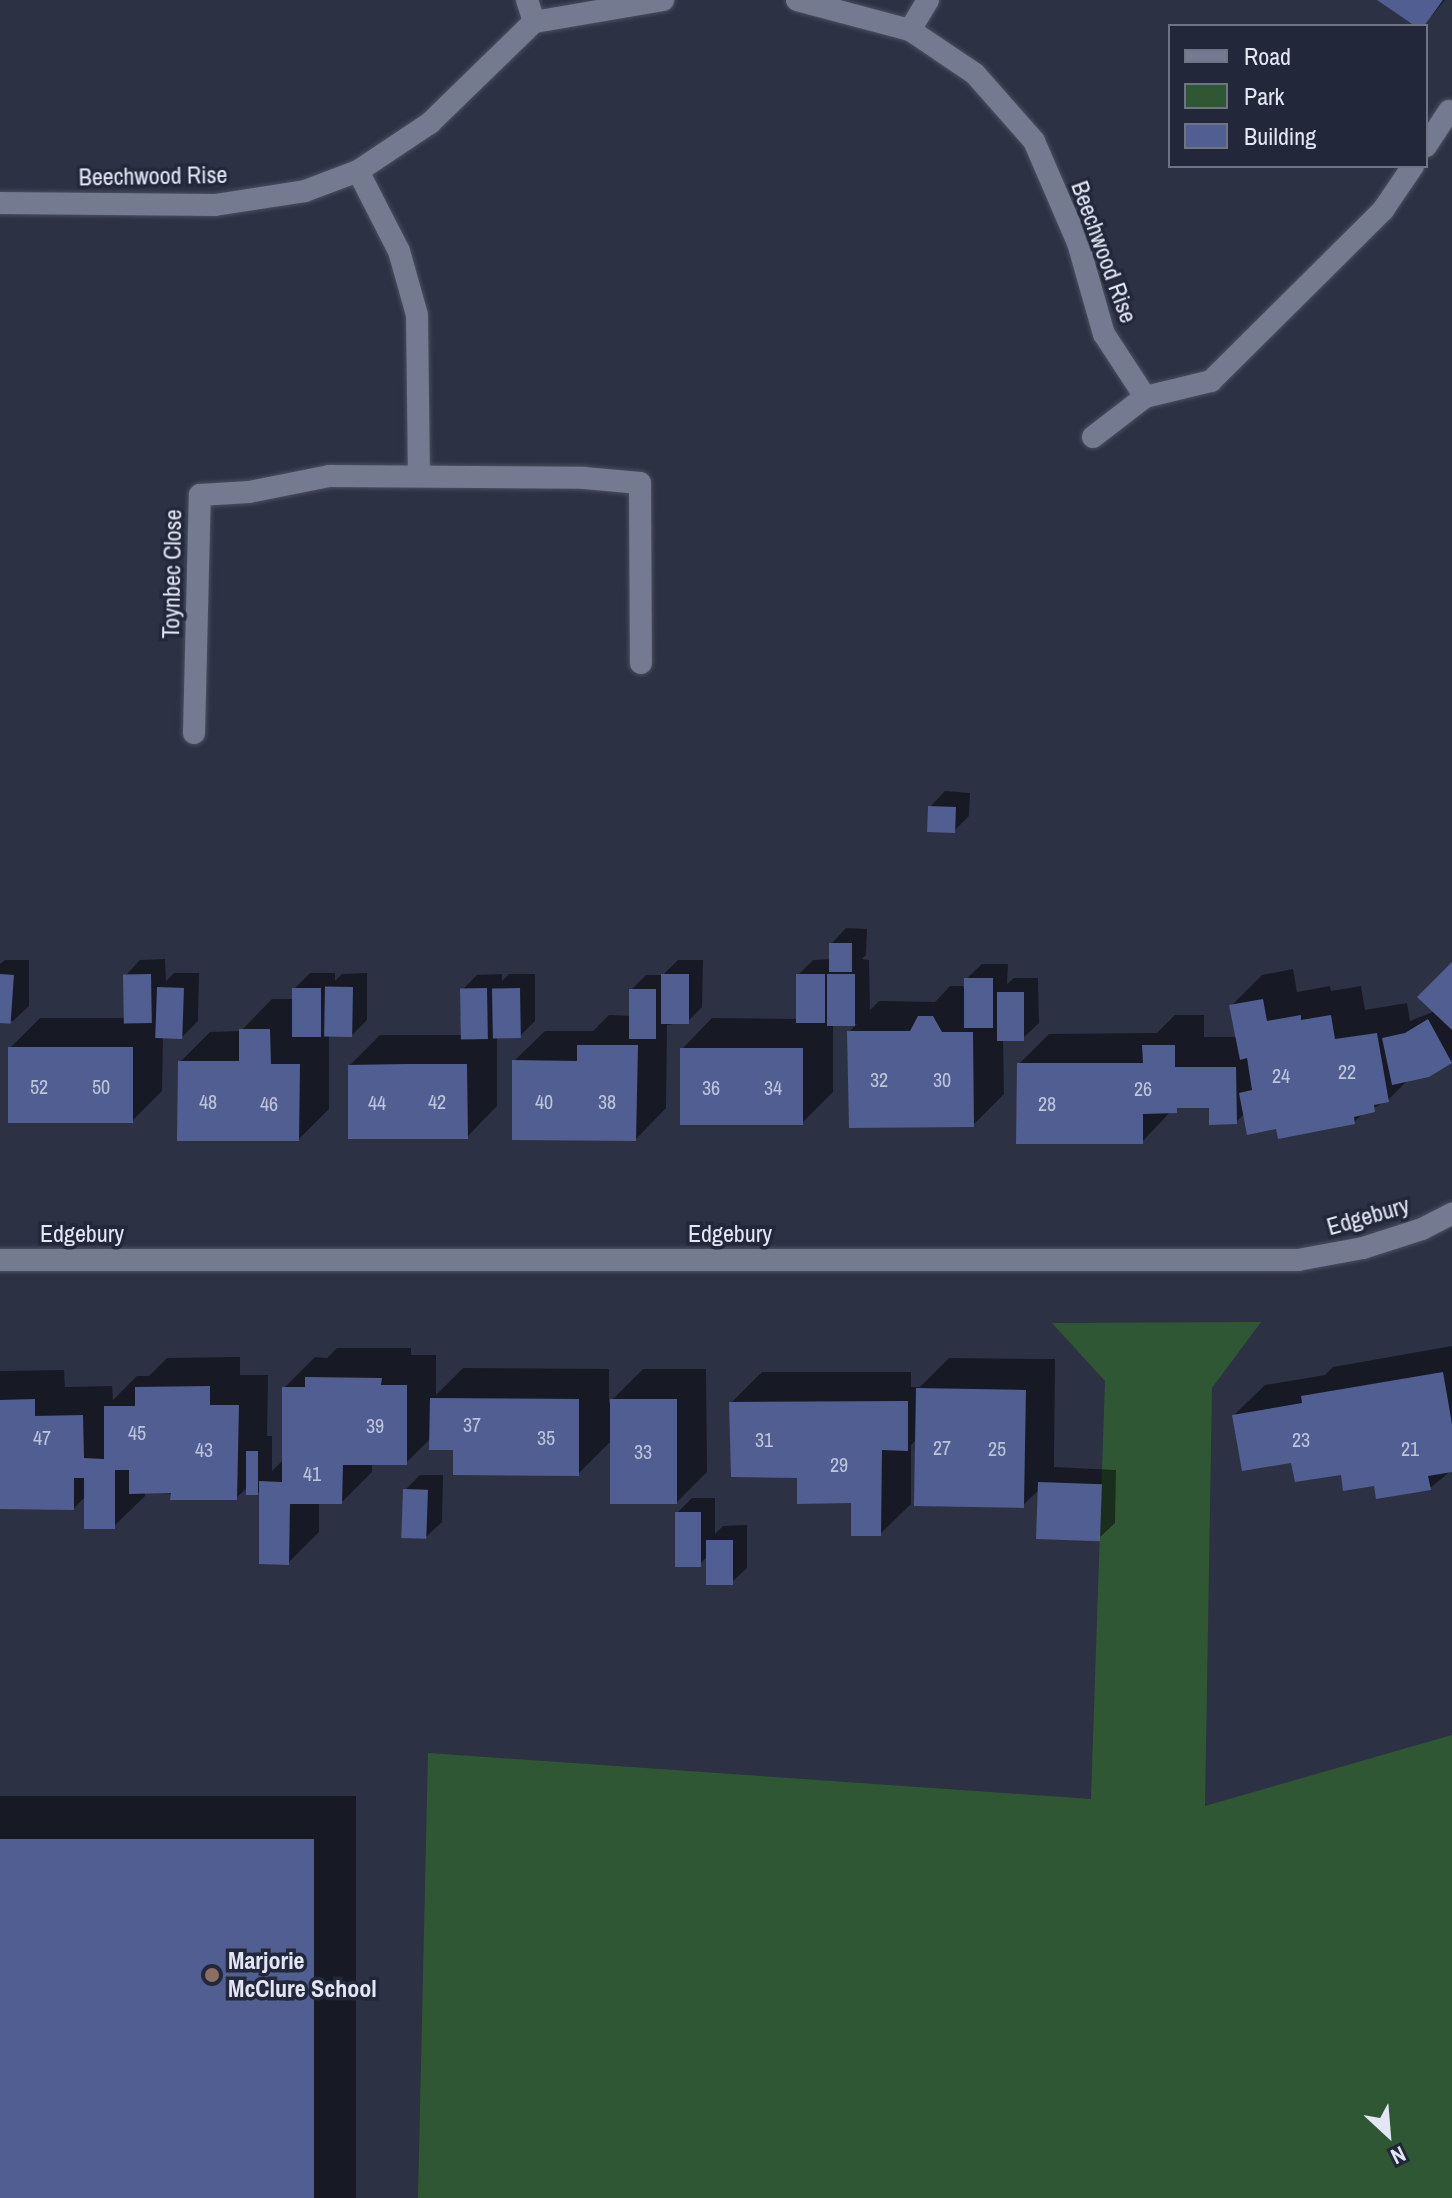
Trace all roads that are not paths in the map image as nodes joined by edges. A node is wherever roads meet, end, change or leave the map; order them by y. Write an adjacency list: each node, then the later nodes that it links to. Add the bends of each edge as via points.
1 (663, 0): 4 (street, Beechwood Rise)
2 (797, 0): 5 (street, Beechwood Rise)
3 (928, 0): 5 (street)
4 (530, 11): 9 (street, Beechwood Rise, via 430,123)
5 (910, 30): 11 (street, Beechwood Rise, via 975,74 1034,141 1078,243 1104,334)
6 (1449, 111): 7 (street)
7 (1428, 143)
8 (1412, 168): 11 (street, via 1383,210 1211,381)
9 (358, 171): 10 (street, Beechwood Rise, via 305,191 215,205); 13 (street, via 399,251 417,315)
10 (0, 203)
11 (1145, 397): 12 (street)
12 (1093, 437)
13 (419, 475): 14 (street, Toynbec Close, via 640,483); 15 (street, Toynbec Close, via 329,476 249,492 200,495)
14 (641, 663)
15 (194, 733)
16 (1452, 1214): 17 (street, Edgebury, via 1363,1248 1298,1260)
17 (0, 1260)

